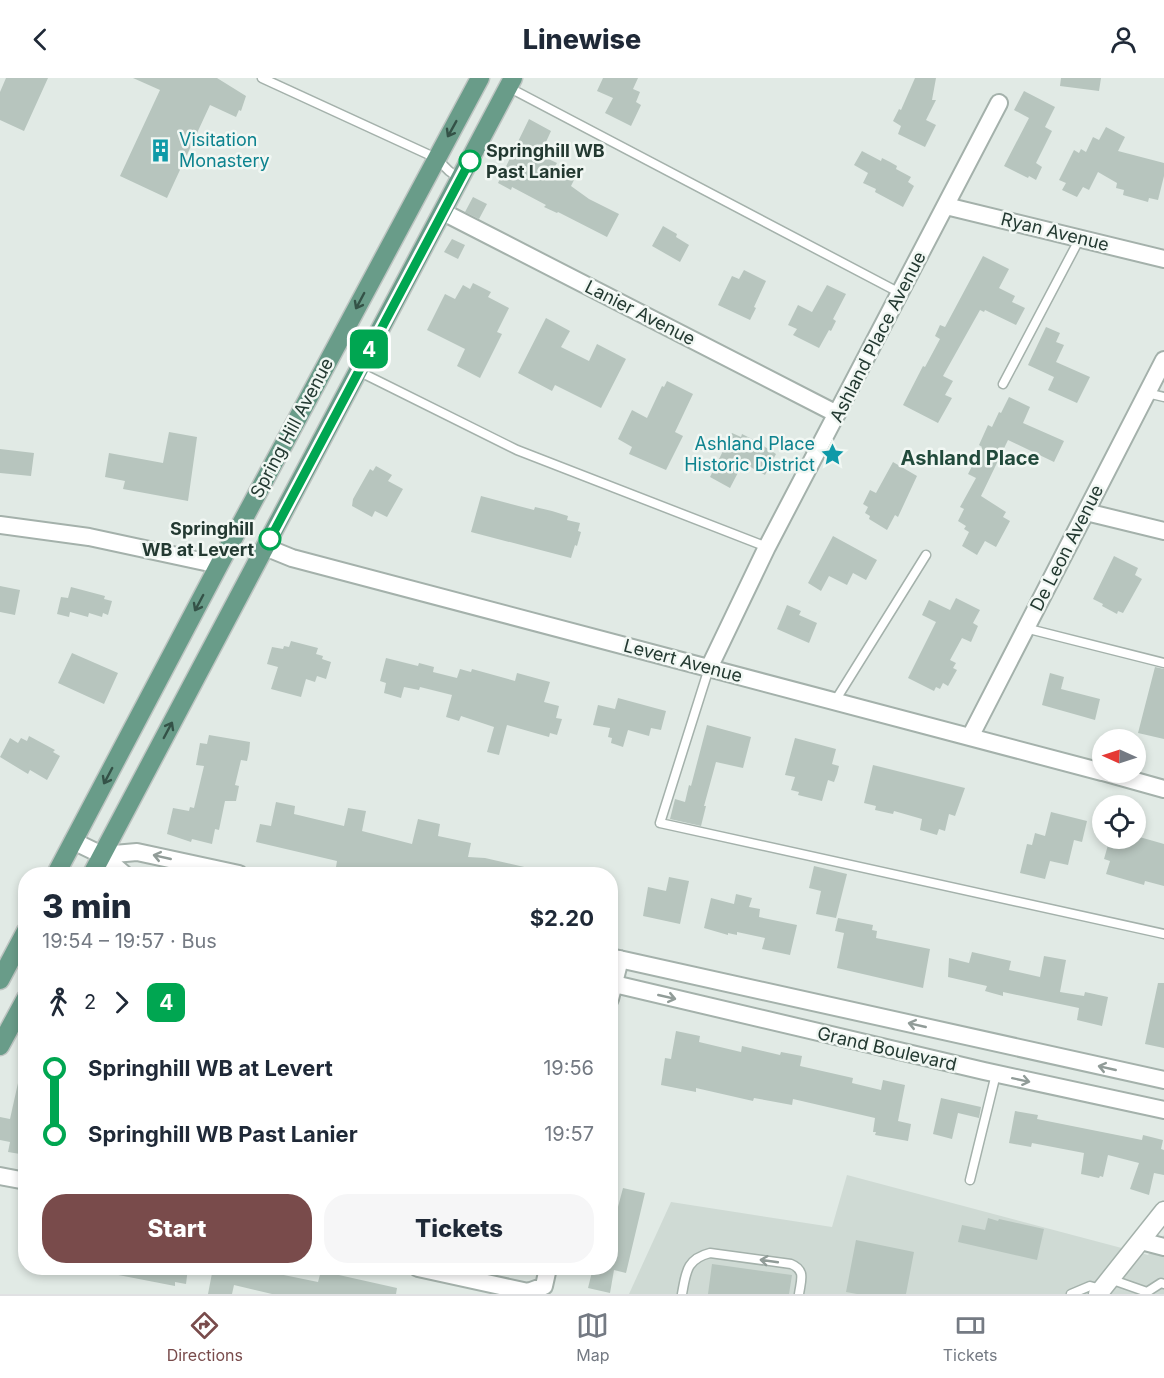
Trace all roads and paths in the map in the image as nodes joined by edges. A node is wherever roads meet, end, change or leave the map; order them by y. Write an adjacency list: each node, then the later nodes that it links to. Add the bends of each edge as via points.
1 (262, 78): 5 (lane)
2 (480, 78): 5 (main road, Spring Hill Avenue, one-way to 5)
3 (510, 83): 6 (main road, Spring Hill Avenue); 11 (lane)
4 (999, 103): 7 (street, Ashland Place Avenue)
5 (436, 158): 6 (lane); 24 (main road, Spring Hill Avenue, one-way to 24)
6 (460, 179): 8 (main road, Spring Hill Avenue)
7 (946, 206): 9 (street, Ryan Avenue); 11 (street, Ashland Place Avenue)
8 (443, 212): 13 (main road, Spring Hill Avenue); 17 (street, Lanier Avenue)
9 (1080, 238): 10 (street, Ryan Avenue); 14 (lane)
10 (1164, 259)
11 (900, 293): 17 (street, Ashland Place Avenue)
12 (1164, 360): 15 (street, De Leon Avenue)
13 (358, 371): 21 (main road, Spring Hill Avenue); 22 (lane, via 517,450)
14 (1002, 384)
15 (1147, 393): 16 (lane); 18 (street, De Leon Avenue)
16 (1164, 397)
17 (837, 414): 22 (street, Ashland Place Avenue)
18 (1086, 512): 20 (street); 25 (street, De Leon Avenue)
19 (0, 525): 24 (street, via 89,537)
20 (1164, 531)
21 (265, 547): 27 (street, Levert Avenue, via 292,558); 34 (main road, Spring Hill Avenue, one-way to 21)
22 (767, 548): 27 (street, Ashland Place Avenue)
23 (926, 555): 28 (lane)
24 (219, 565): 33 (main road, Spring Hill Avenue, one-way to 33)
25 (1025, 628): 26 (lane); 29 (street, De Leon Avenue)
26 (1164, 663)
27 (709, 668): 28 (street, Levert Avenue); 39 (lane, via 660,823)
28 (835, 701): 29 (street, Levert Avenue)
29 (970, 737): 30 (street, Levert Avenue)
30 (1092, 769)
31 (1142, 783): 32 (street, Levert Avenue)
32 (1164, 789)
33 (74, 841): 34 (street); 35 (main road, Spring Hill Avenue)
34 (102, 855): 36 (main road, Spring Hill Avenue); 37 (street); 38 (street, one-way to 34, via 137,852)
35 (60, 867)
36 (96, 867)
37 (116, 867)
38 (207, 867)
39 (1164, 934)
40 (18, 947): 42 (main road)
41 (618, 959): 47 (street, Grand Boulevard, one-way to 41)
42 (0, 980)
43 (618, 990): 46 (street, Grand Boulevard, one-way to 46)
44 (18, 1013): 45 (main road)
45 (0, 1046)
46 (996, 1074): 48 (street, Grand Boulevard, one-way to 48); 51 (lane)
47 (1164, 1080)
48 (1164, 1110)
49 (0, 1176): 50 (street)
50 (18, 1179)
51 (970, 1180)
52 (1164, 1211): 53 (street)
53 (1141, 1241): 54 (street); 58 (street)
54 (1164, 1247)
55 (450, 1275): 56 (street, via 528,1292 544,1286)
56 (546, 1275)
57 (1164, 1284): 59 (lane)
58 (1103, 1288): 59 (lane); 62 (lane, via 1090,1286)
59 (1146, 1293)
60 (682, 1294): 61 (lane, one-way to 60, via 799,1267 710,1253 700,1255 688,1265)
61 (799, 1294)
62 (1071, 1294)

